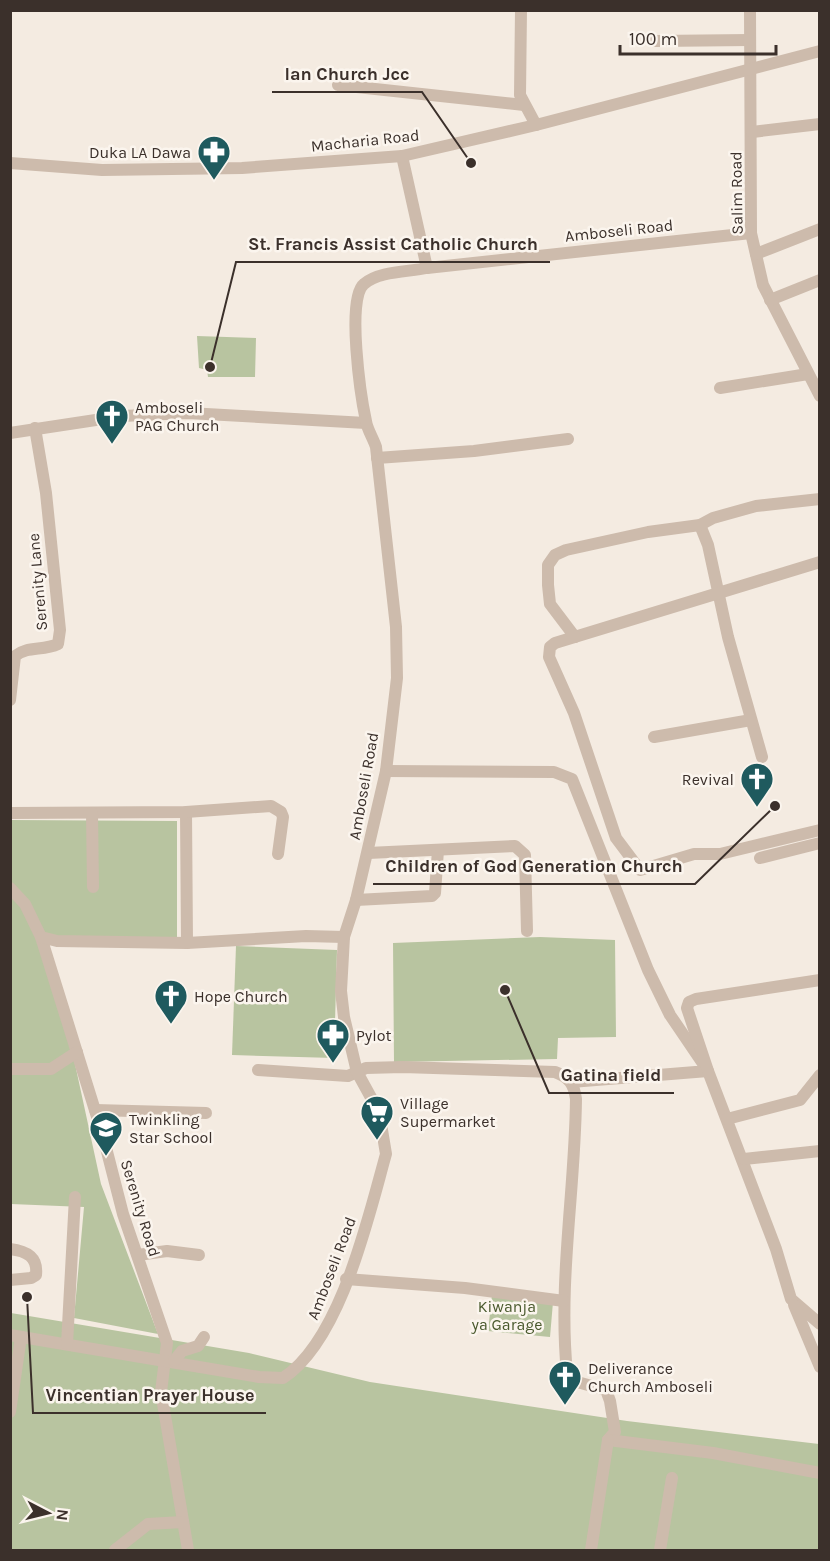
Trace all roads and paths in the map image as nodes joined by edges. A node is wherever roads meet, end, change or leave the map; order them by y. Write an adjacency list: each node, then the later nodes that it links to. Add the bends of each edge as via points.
1 (521, 10): 8 (street, via 520,95)
2 (750, 10): 3 (street, Salim Road)
3 (750, 40): 4 (street); 6 (street, Salim Road)
4 (655, 41)
5 (819, 51): 6 (street, Macharia Road)
6 (751, 69): 10 (street, Macharia Road); 11 (street, Salim Road)
7 (338, 85): 8 (street)
8 (524, 105): 10 (street)
9 (819, 124): 11 (street)
10 (536, 125): 12 (street, Macharia Road)
11 (752, 132): 15 (street, Salim Road)
12 (402, 156): 13 (street, Macharia Road, via 242,168 102,170); 17 (street)
13 (10, 163)
14 (819, 230): 16 (street)
15 (751, 233): 16 (street, Salim Road); 17 (street, Amboseli Road)
16 (756, 254): 19 (street, Salim Road)
17 (427, 268): 23 (street, Amboseli Road, via 378,277 363,284 357,293 355,330)
18 (819, 280): 19 (street)
19 (770, 300): 20 (street, Salim Road)
20 (808, 374): 21 (street); 22 (street, Salim Road)
21 (720, 388)
22 (819, 396)
23 (366, 423): 24 (street, via 188,413 122,416); 27 (street, Amboseli Road)
24 (35, 428): 25 (street); 33 (street, Serenity Lane, via 60,630 58,644 22,650 15,656)
25 (10, 433)
26 (568, 439): 27 (street)
27 (377, 458): 37 (street, Amboseli Road, via 396,627 397,678)
28 (819, 499): 29 (street, via 756,506)
29 (700, 525): 31 (street); 32 (street, via 648,532 555,555 548,565 550,604)
30 (819, 562): 31 (street)
31 (720, 593): 32 (street); 34 (street)
32 (575, 637): 41 (street, via 555,643 550,647 549,657 574,713 616,838 640,870 694,854 720,854)
33 (10, 700)
34 (751, 720): 35 (street); 36 (street)
35 (654, 736)
36 (762, 758)
37 (386, 771): 44 (street, Amboseli Road); 58 (street, via 554,772 572,779 648,970 670,1015)
38 (186, 812): 40 (street); 45 (street, via 276,808 283,818); 53 (street)
39 (10, 813): 40 (street)
40 (92, 813): 47 (street)
41 (819, 830)
42 (819, 843): 46 (street)
43 (438, 850): 44 (street); 49 (street, via 432,896); 50 (street, via 515,846 521,849 525,855)
44 (368, 853): 49 (street, Amboseli Road)
45 (278, 854)
46 (760, 858)
47 (93, 887)
48 (10, 888): 51 (street, Serenity Road, via 25,904)
49 (356, 900): 52 (street, Amboseli Road)
50 (527, 931)
51 (41, 937): 53 (street, via 57,941); 55 (street, Serenity Road)
52 (344, 937): 53 (street); 59 (street, Amboseli Road, via 341,991)
53 (187, 943)
54 (819, 980): 58 (street, via 689,1002 690,1022)
55 (77, 1052): 56 (street, via 51,1069); 62 (street, Serenity Road)
56 (10, 1069)
57 (258, 1070): 59 (street, via 348,1076)
58 (708, 1071): 61 (street); 64 (street)
59 (357, 1072): 61 (street, via 366,1068 403,1067 555,1072); 71 (street, Amboseli Road, via 379,1112 386,1154)
60 (819, 1075): 64 (street, via 800,1100)
61 (571, 1082): 74 (street, via 576,1099 575,1153)
62 (94, 1110): 63 (street); 69 (street, Serenity Road)
63 (206, 1113)
64 (727, 1119): 66 (street)
65 (819, 1151): 66 (street)
66 (744, 1159): 73 (street)
67 (75, 1197): 78 (street)
68 (10, 1249): 72 (street, via 26,1253 37,1265 36,1275 31,1278)
69 (138, 1255): 70 (street, via 167,1251); 79 (street, Serenity Road)
70 (199, 1255)
71 (346, 1279): 74 (street); 79 (street, Amboseli Road, via 321,1337 305,1360 283,1378)
72 (10, 1280)
73 (791, 1299): 75 (street); 80 (street)
74 (564, 1301): 82 (street, via 567,1373 576,1383 606,1390 615,1432)
75 (819, 1324)
76 (16, 1336): 78 (street, Amboseli Road); 81 (street)
77 (204, 1337): 79 (street, via 198,1346)
78 (67, 1344): 79 (street, Amboseli Road)
79 (170, 1360): 85 (street, Serenity Road, via 161,1376 161,1392)
80 (819, 1367)
81 (10, 1412)
82 (608, 1440): 83 (street, via 713,1453); 88 (street)
83 (819, 1473)
84 (672, 1478): 89 (street)
85 (183, 1522): 86 (street, via 148,1524); 87 (street, Serenity Road)
86 (115, 1551)
87 (188, 1551)
88 (591, 1551)
89 (660, 1551)

